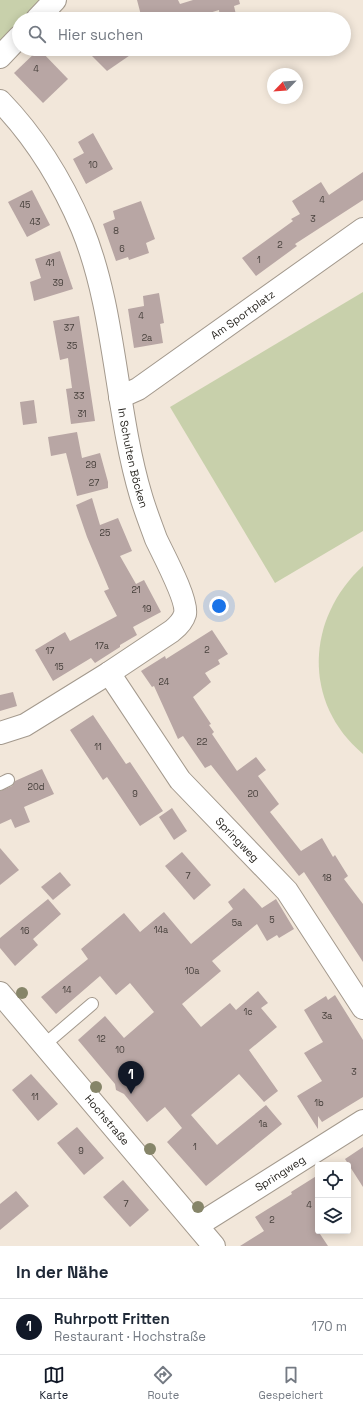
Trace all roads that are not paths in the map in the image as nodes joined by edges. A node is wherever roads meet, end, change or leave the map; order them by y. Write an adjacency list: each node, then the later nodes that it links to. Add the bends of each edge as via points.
1 (55, 0): 2 (street)
2 (44, 12)
3 (12, 44): 4 (street)
4 (0, 57)
5 (0, 101): 7 (street, In Schulten Böcken, via 34,141 59,180 82,228 98,276)
6 (363, 229): 7 (street, Am Sportplatz, via 138,390)
7 (120, 397): 8 (street, In Schulten Böcken, via 127,445 141,497 184,602 185,614 172,631)
8 (109, 674): 9 (street, In Schulten Böcken, via 25,725); 12 (street, Springweg, via 180,780 287,891)
9 (0, 733)
10 (0, 993): 13 (street, Hochstraße)
11 (92, 1004): 13 (lane)
12 (363, 1008)
13 (44, 1045): 15 (street, Hochstraße)
14 (363, 1121): 15 (street, Springweg)
15 (198, 1226): 16 (street, Hochstraße)
16 (214, 1246)

